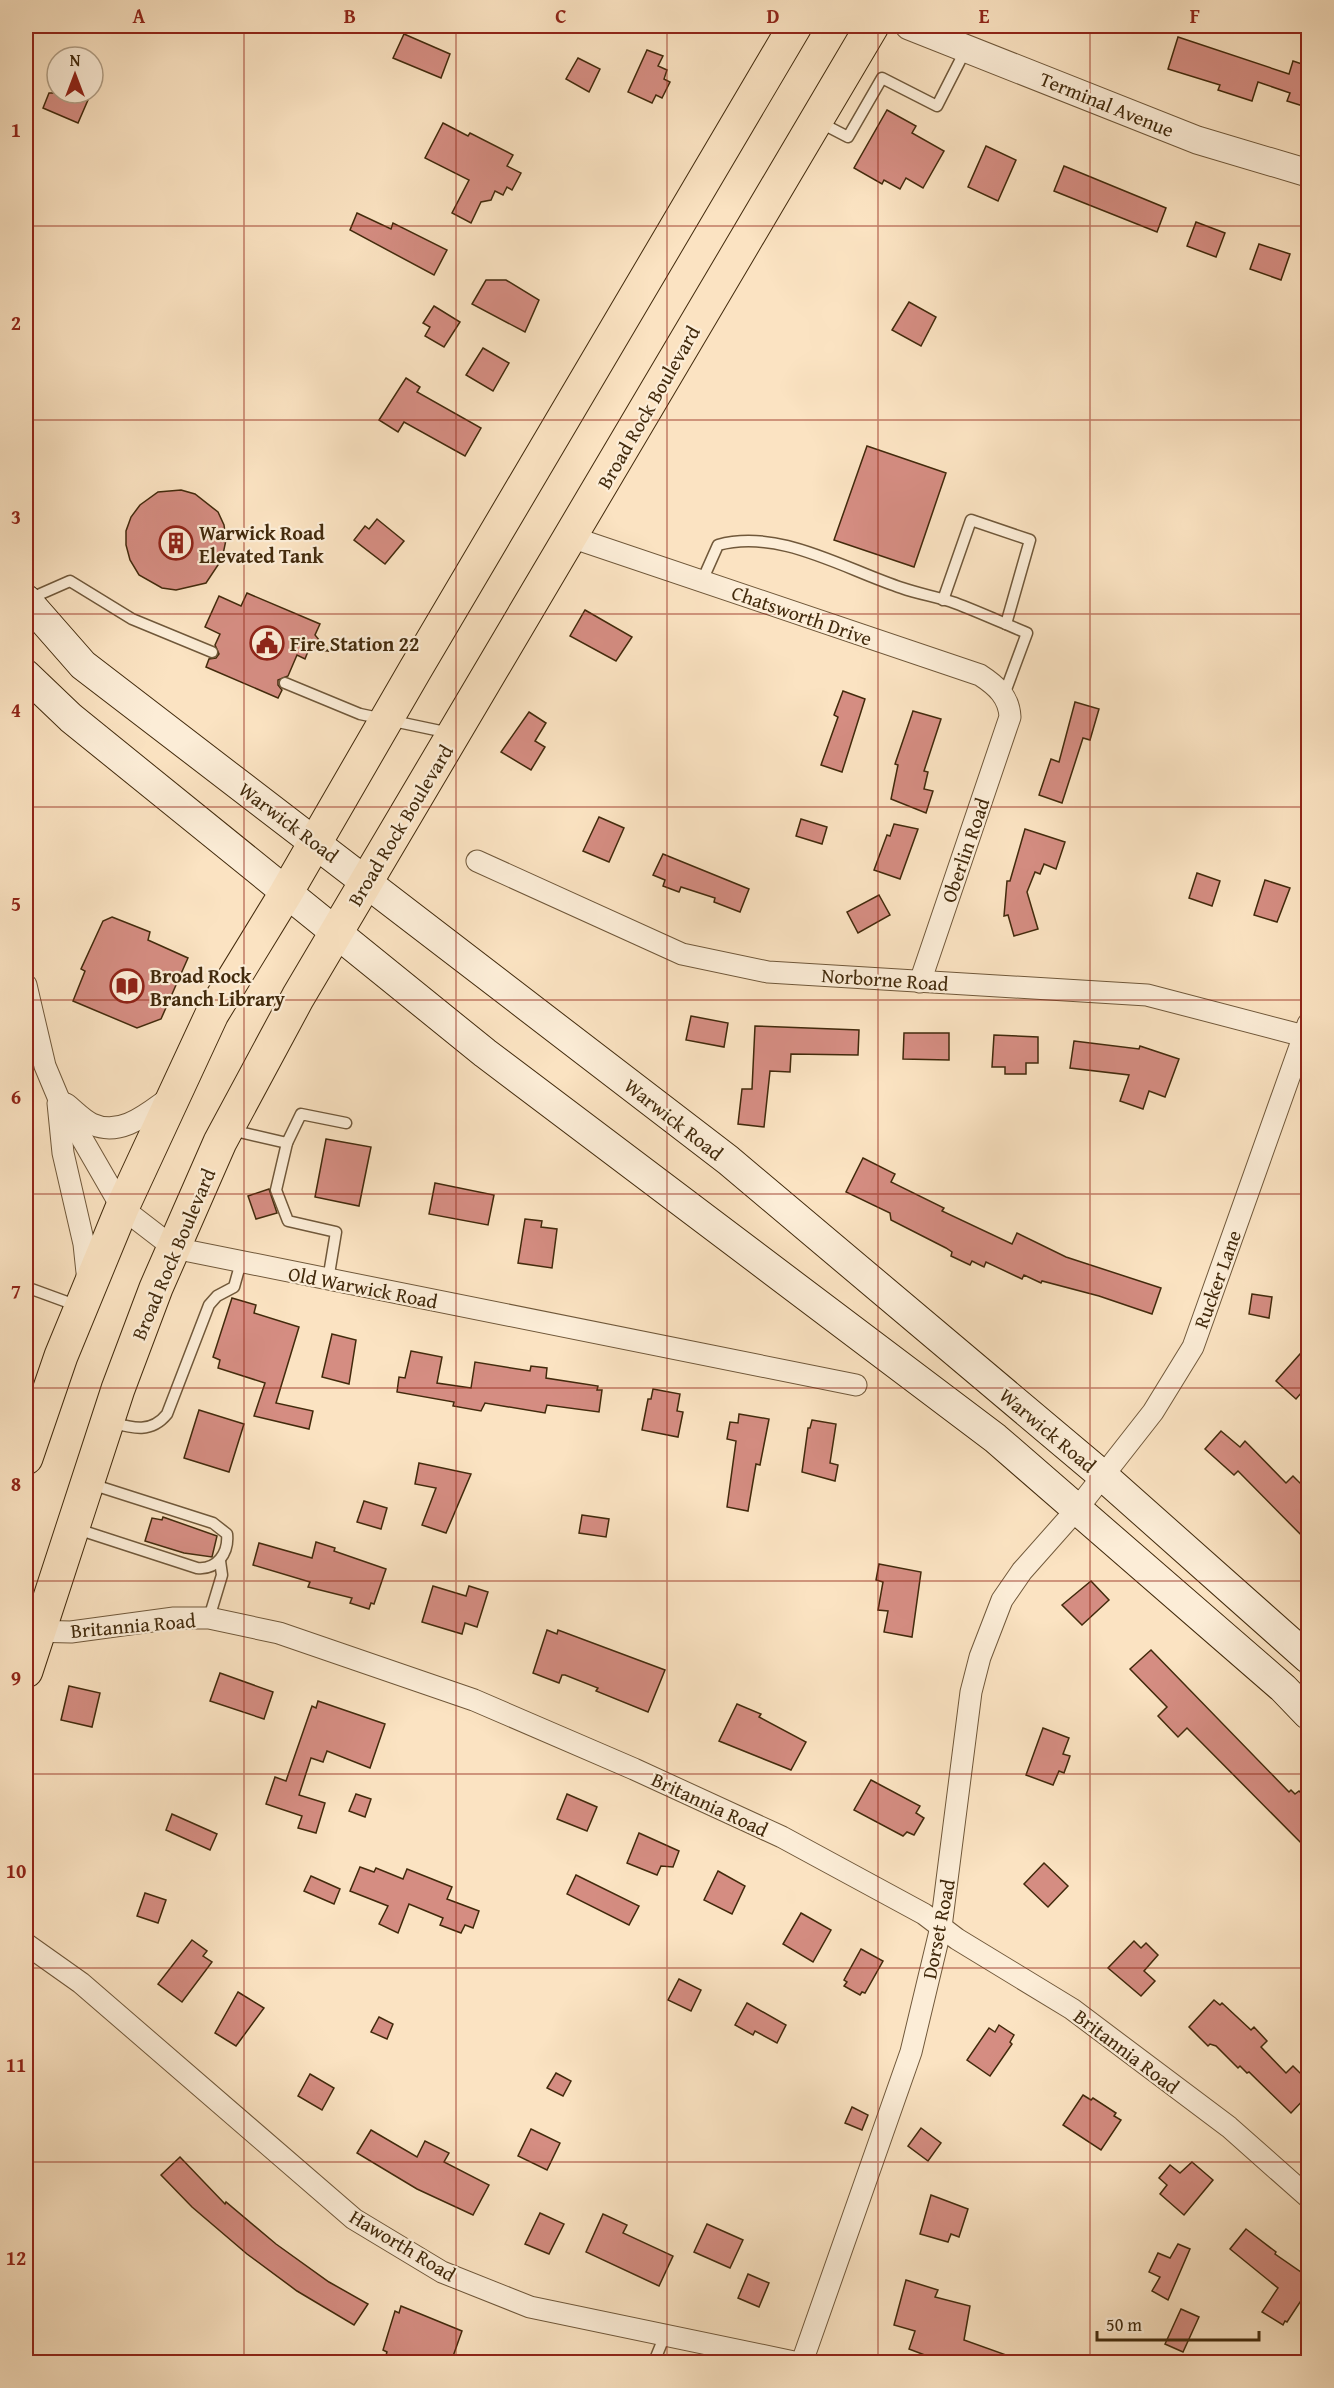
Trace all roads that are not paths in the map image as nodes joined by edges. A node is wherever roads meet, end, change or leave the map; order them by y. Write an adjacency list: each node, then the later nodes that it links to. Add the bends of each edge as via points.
1 (795, 26): 16 (main road)
2 (872, 26): 5 (main road, Broad Rock Boulevard)
3 (909, 26): 4 (street, Terminal Avenue)
4 (966, 49): 5 (lane, via 937,106 882,78 848,137); 6 (street, Terminal Avenue, via 1197,140)
5 (816, 121): 7 (main road, Broad Rock Boulevard)
6 (1308, 173)
7 (571, 537): 8 (street, Chatsworth Drive); 17 (main road, Broad Rock Boulevard)
8 (702, 582): 10 (lane, via 718,545 738,539 760,540); 15 (street, Chatsworth Drive, via 980,675)
9 (26, 600): 12 (lane, via 70,581 132,620); 18 (main road, Warwick Road, via 83,665)
10 (943, 600): 11 (lane); 11 (lane, via 971,520 1029,540)
11 (1006, 624): 15 (lane, via 1027,633)
12 (212, 652)
13 (26, 675): 21 (main road, Warwick Road, via 71,718)
14 (285, 683): 16 (lane)
15 (1004, 695): 23 (street, Oberlin Road, via 1010,717)
16 (385, 721): 17 (lane); 18 (main road)
17 (453, 734): 20 (main road, Broad Rock Boulevard)
18 (315, 843): 20 (main road, Warwick Road); 21 (main road)
19 (477, 861): 23 (street, Norborne Road, via 682,954 768,972)
20 (367, 880): 22 (main road, Broad Rock Boulevard); 40 (main road, Warwick Road, via 728,1160)
21 (286, 893): 22 (main road, Warwick Road); 26 (main road, via 212,1014)
22 (336, 933): 29 (main road, Broad Rock Boulevard); 42 (main road, Warwick Road, via 485,1053 995,1438)
23 (920, 982): 25 (street, Norborne Road, via 1148,995)
24 (26, 985): 27 (street, Old Warwick Road, via 45,1066)
25 (1307, 1034): 40 (street, Rucker Lane, via 1193,1347 1154,1412)
26 (172, 1095): 27 (street, via 136,1121 108,1127 92,1124); 31 (main road)
27 (58, 1097): 31 (street, Old Warwick Road); 36 (street, via 63,1154 84,1245)
28 (345, 1123): 30 (lane, via 301,1114)
29 (227, 1130): 30 (lane); 32 (main road, Broad Rock Boulevard)
30 (287, 1143): 34 (lane, via 276,1190 288,1221 336,1232)
31 (122, 1208): 32 (street, Old Warwick Road); 36 (main road)
32 (174, 1248): 33 (street, Old Warwick Road); 38 (main road, Broad Rock Boulevard)
33 (241, 1262): 34 (street, Old Warwick Road); 38 (lane, via 234,1287 209,1305 162,1421 142,1429)
34 (328, 1280): 37 (street, Old Warwick Road)
35 (26, 1287): 36 (lane)
36 (85, 1297): 39 (main road, via 40,1401)
37 (856, 1385)
38 (107, 1421): 41 (main road, Broad Rock Boulevard)
39 (26, 1458)
40 (1102, 1475): 42 (street, Rucker Lane); 47 (main road, Warwick Road)
41 (86, 1482): 43 (main road, Broad Rock Boulevard); 44 (lane, via 218,1526 227,1534)
42 (1077, 1509): 49 (main road, Warwick Road); 50 (street, Dorset Road, via 1022,1571 1002,1600 980,1657 971,1692)
43 (71, 1527): 44 (lane, via 191,1567 211,1568); 46 (main road, Broad Rock Boulevard)
44 (220, 1561): 45 (lane, via 222,1575)
45 (209, 1618): 46 (street, Britannia Road, via 174,1618 71,1632); 50 (street, Britannia Road, via 279,1633 474,1700 782,1837)
46 (32, 1631): 48 (main road, Broad Rock Boulevard)
47 (1308, 1658)
48 (26, 1671)
49 (1308, 1714)
50 (941, 1927): 52 (street, Britannia Road, via 1071,2009 1229,2127); 56 (street, Dorset Road, via 911,2052)
51 (26, 1944): 53 (street, Haworth Road, via 81,1983 354,2219 442,2272 530,2307)
52 (1308, 2197)
53 (665, 2336): 54 (lane); 55 (street, Haworth Road)
54 (654, 2362)
55 (794, 2362)
56 (802, 2362)

